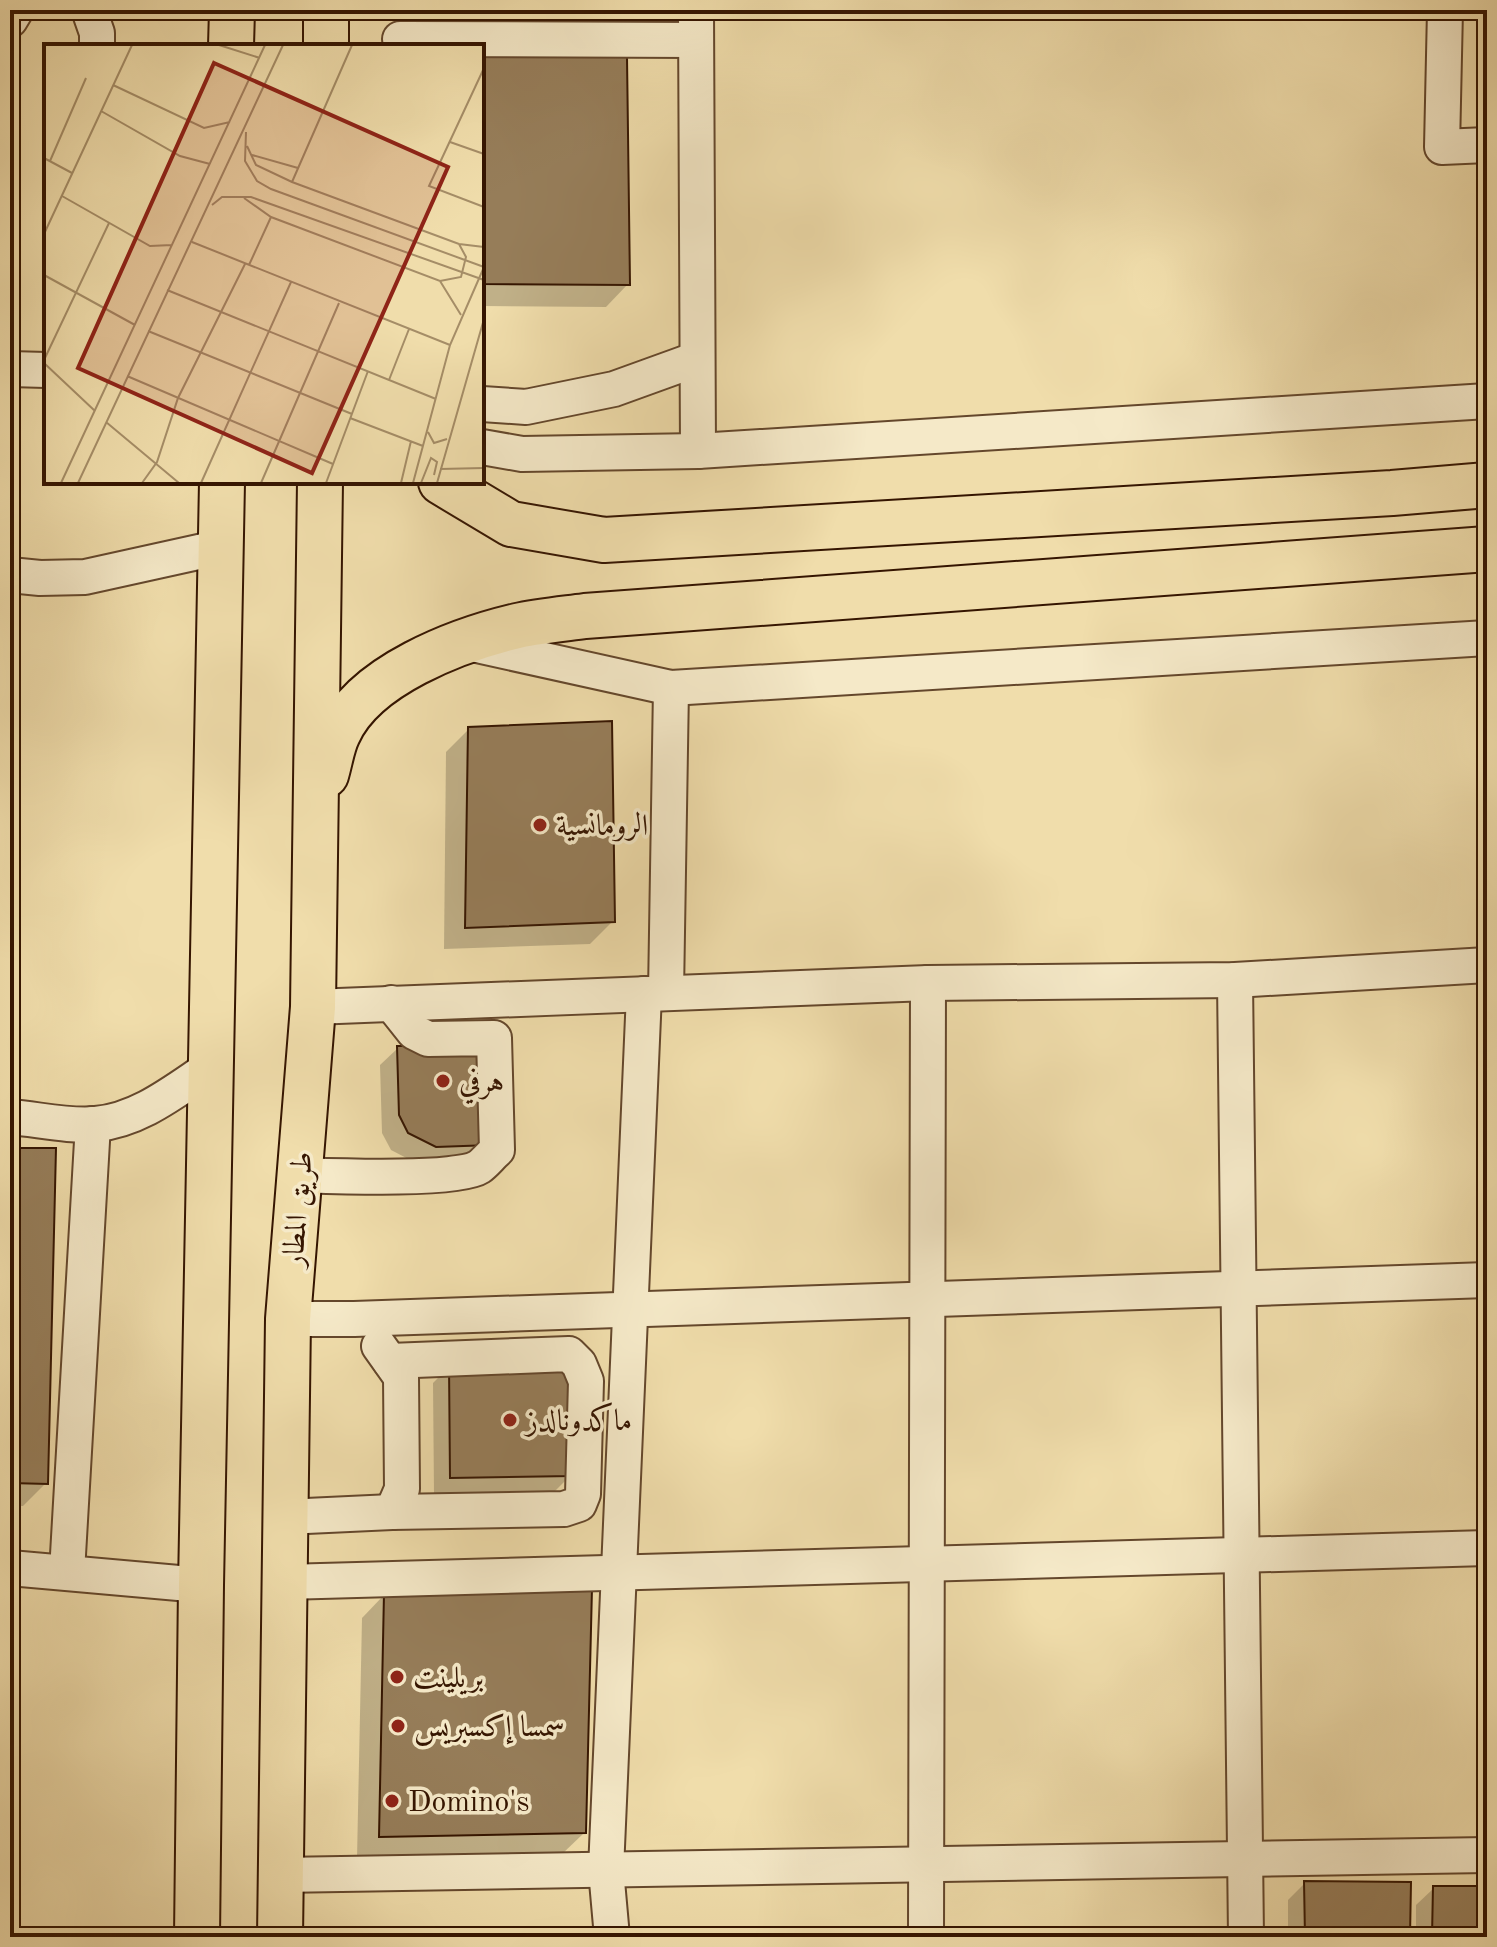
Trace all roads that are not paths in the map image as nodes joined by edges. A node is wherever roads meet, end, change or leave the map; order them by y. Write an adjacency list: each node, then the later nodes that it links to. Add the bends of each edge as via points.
1 (16, 10): 6 (street)
2 (89, 10): 9 (street)
3 (232, 10): 10 (main road)
4 (326, 10): 11 (main road)
5 (1445, 10): 12 (street, via 1442,147)
6 (10, 20)
7 (696, 25): 8 (street); 13 (street)
8 (400, 39)
9 (97, 44)
10 (231, 44)
11 (326, 44)
12 (1487, 145)
13 (697, 359): 17 (street, via 614,389 526,407); 19 (street)
14 (10, 369): 15 (street)
15 (44, 370)
16 (1487, 401): 19 (street)
17 (484, 404)
18 (484, 447): 19 (street, via 522,454)
19 (698, 451)
20 (222, 484): 24 (main road)
21 (320, 484): 30 (main road, طريق المطار)
22 (444, 484): 23 (main road, via 511,524 604,540)
23 (1487, 485)
24 (221, 547): 26 (street, via 85,577); 37 (main road)
25 (1487, 549): 28 (main road, via 585,616 519,625)
26 (10, 575)
27 (1487, 638): 29 (street)
28 (463, 642): 29 (street); 30 (main road, via 412,664 365,697 338,733)
29 (671, 688): 34 (street)
30 (316, 812): 36 (main road, طريق المطار)
31 (1487, 965): 32 (street)
32 (1235, 980): 33 (street); 42 (street)
33 (928, 983): 34 (street); 43 (street)
34 (655, 994): 35 (street); 44 (street)
35 (391, 1003): 36 (street); 40 (street, via 414,1032 428,1039 494,1038 497,1150 479,1168 465,1173)
36 (313, 1007): 40 (main road, طريق المطار)
37 (211, 1067): 39 (street, via 149,1107 119,1121); 57 (main road)
38 (10, 1117): 39 (street)
39 (93, 1124): 54 (street)
40 (300, 1175): 45 (main road, طريق المطار)
41 (1487, 1280): 42 (street)
42 (1238, 1288): 43 (street); 51 (street)
43 (928, 1298): 44 (street); 52 (street)
44 (630, 1308): 46 (street); 55 (street)
45 (288, 1319): 46 (street); 49 (main road, طريق المطار)
46 (354, 1319): 47 (street)
47 (390, 1361): 48 (street, via 401,1377 402,1489); 48 (street, via 569,1354 586,1381 579,1504 564,1509)
48 (392, 1512): 49 (street)
49 (285, 1517): 56 (main road, طريق المطار)
50 (1487, 1548): 51 (street)
51 (1241, 1555): 52 (street); 59 (street)
52 (927, 1564): 55 (street); 60 (street)
53 (10, 1568): 54 (street)
54 (67, 1572): 57 (street)
55 (619, 1573): 56 (street); 61 (street)
56 (285, 1582): 62 (main road, طريق المطار)
57 (201, 1585): 63 (main road)
58 (1487, 1855): 59 (street)
59 (1245, 1859): 60 (street); 67 (street)
60 (927, 1864): 61 (street); 66 (street)
61 (606, 1870): 62 (street); 65 (street)
62 (280, 1875): 64 (main road, طريق المطار)
63 (197, 1937)
64 (280, 1937)
65 (612, 1937)
66 (926, 1937)
67 (1246, 1937)

